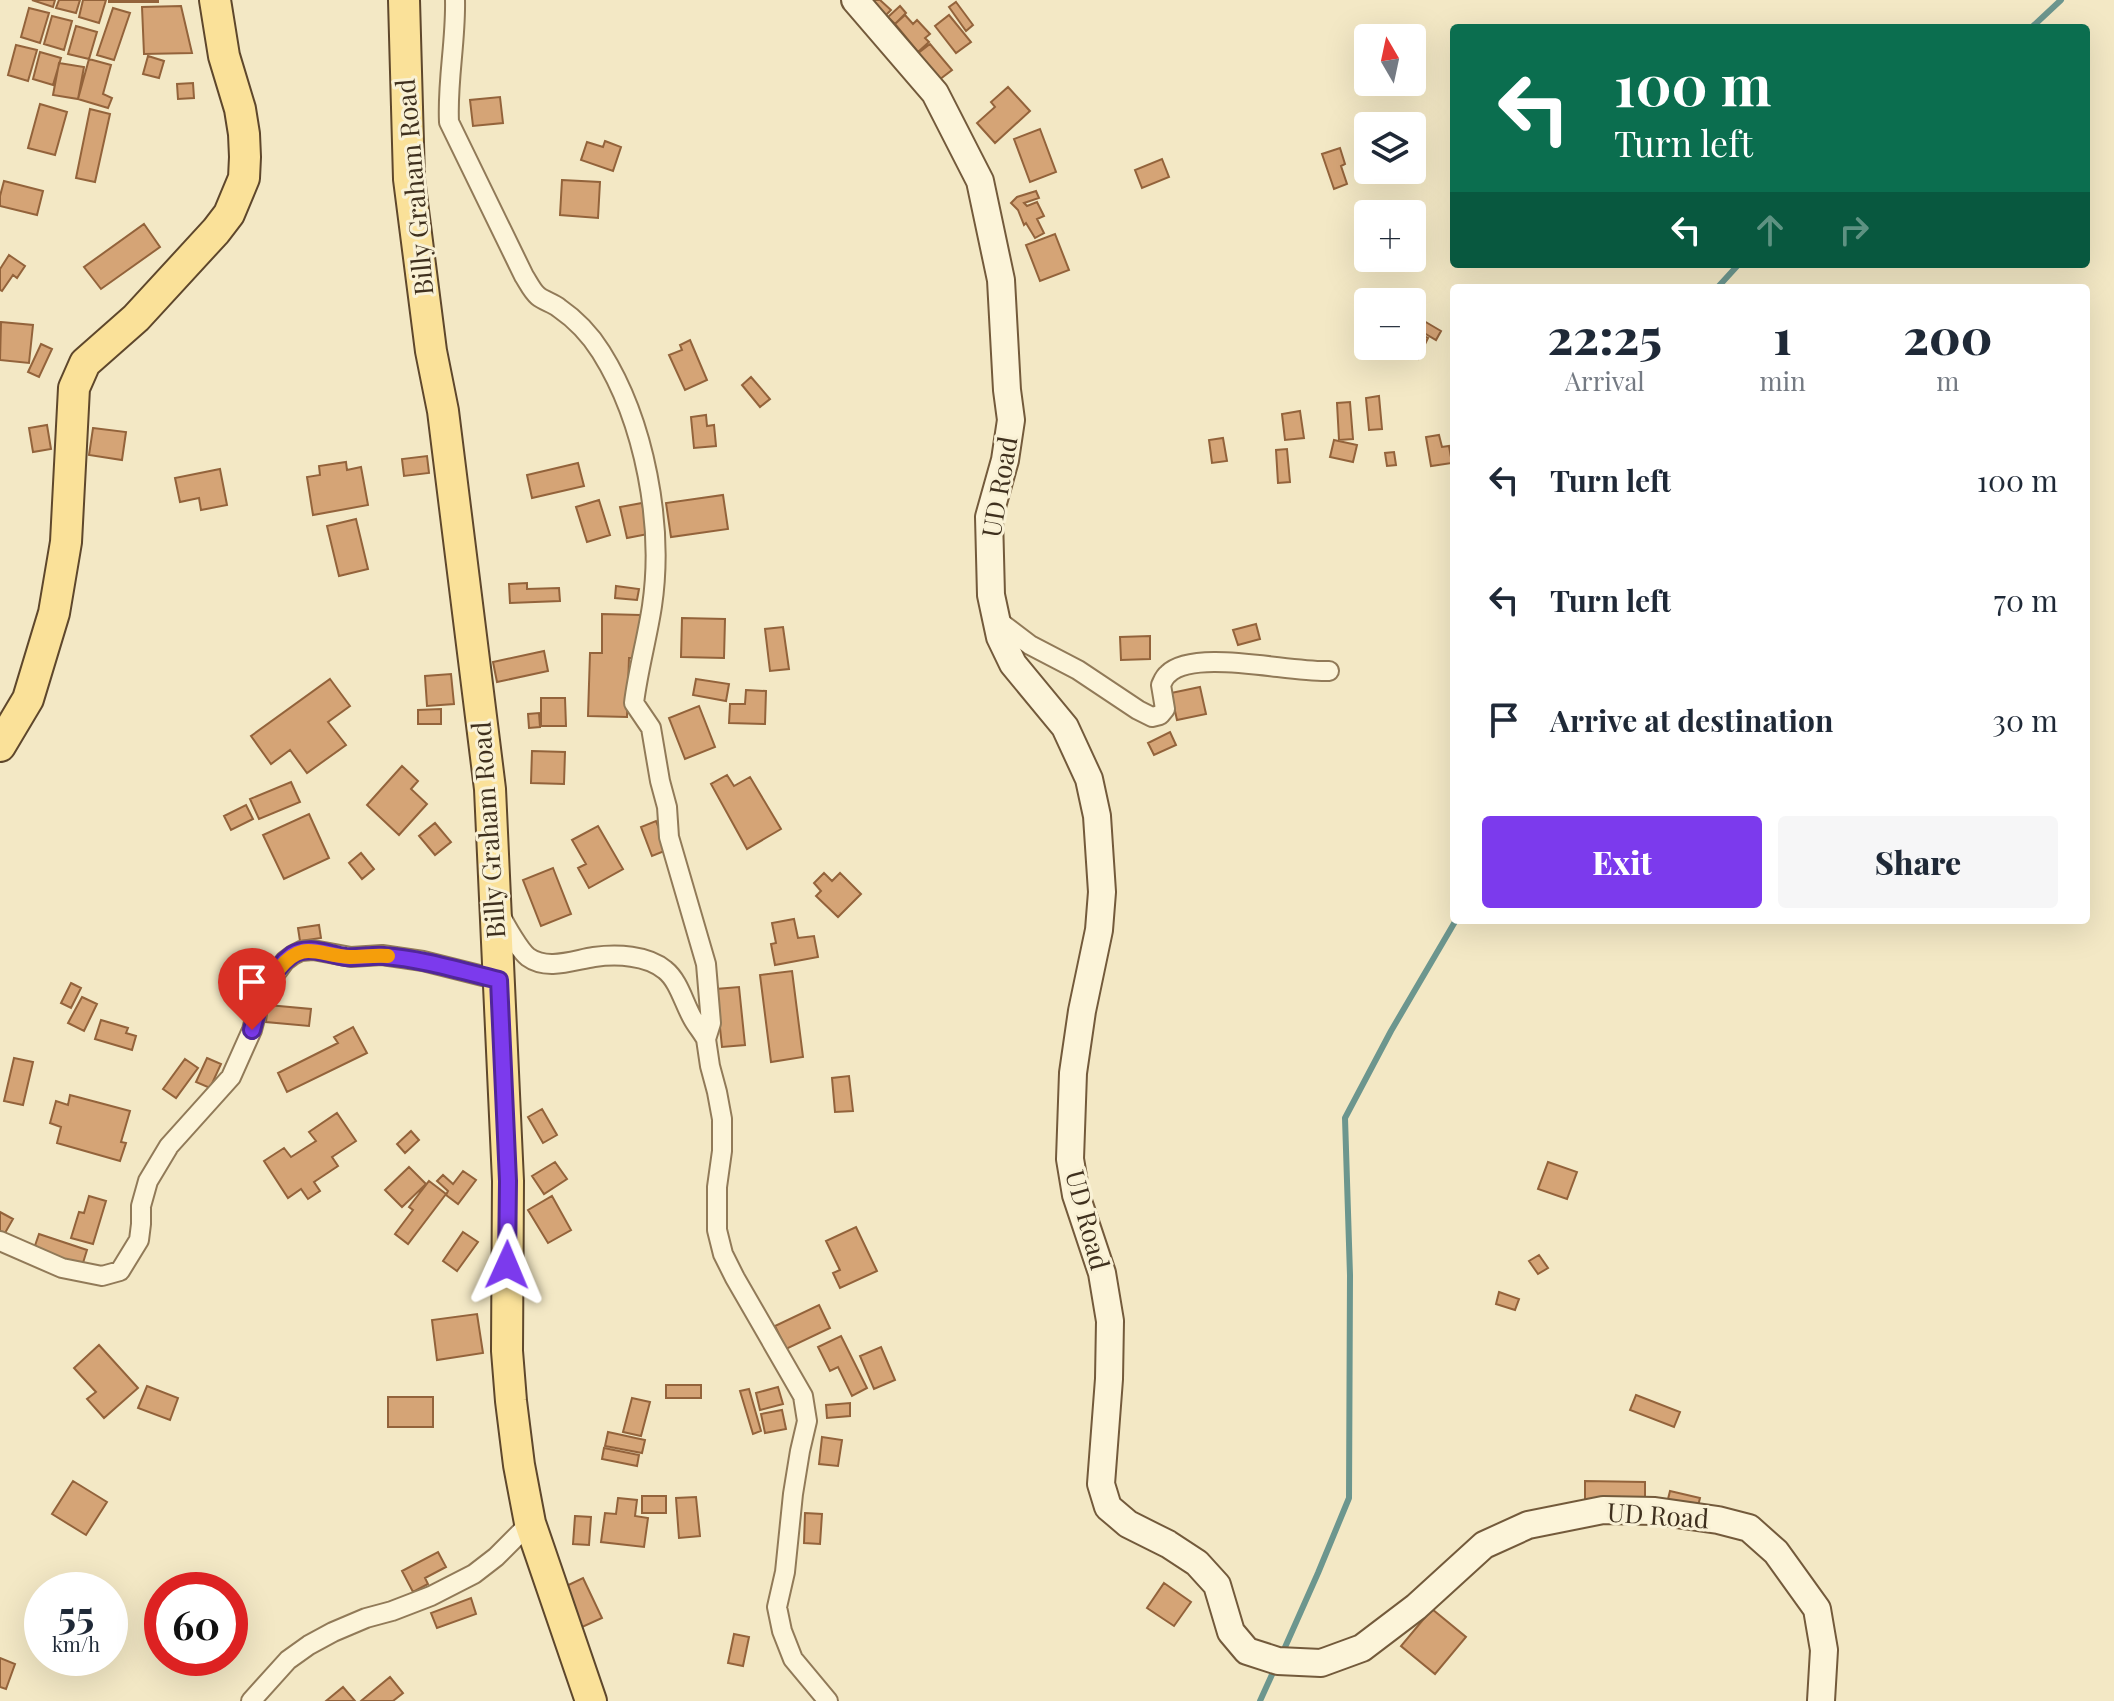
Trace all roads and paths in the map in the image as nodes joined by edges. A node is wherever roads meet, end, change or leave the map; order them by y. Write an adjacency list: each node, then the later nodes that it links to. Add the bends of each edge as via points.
1 (215, 0): 7 (main road, via 240,109 244,178 216,231 79,375 72,406 66,542 54,613 28,699)
2 (404, 0): 8 (main road, Billy Graham Road, via 409,179 489,773)
3 (455, 0): 10 (street, via 449,122 536,295 560,308 601,351 633,421 644,461 656,564 634,703 651,728 669,837 706,964 711,1023)
4 (855, 0): 5 (main road, UD Road, via 935,93 980,181 1001,280 1011,420 989,517 991,595)
5 (997, 620): 6 (street, via 1152,717 1165,709 1161,685 1167,674 1180,667 1212,661); 16 (main road, UD Road, via 1013,664 1065,727 1089,779 1097,816 1102,892 1073,1073 1070,1159 1110,1321 1101,1484 1108,1507 1197,1563 1217,1585 1231,1632 1247,1651 1278,1661 1321,1663 1362,1648 1484,1545 1528,1525 1603,1510 1655,1511 1749,1528 1776,1552 1817,1609 1824,1650)
6 (1329, 671)
7 (0, 746)
8 (496, 906): 9 (main road, Billy Graham Road); 10 (street, via 527,957 544,963 641,958 666,971)
9 (499, 980): 11 (street, via 382,955 351,957 313,950 293,955 267,985 231,1077 169,1146 148,1181 139,1240 120,1271 102,1276 62,1268); 12 (main road, Billy Graham Road, via 508,1181 507,1351)
10 (706, 1039): 15 (street, via 722,1119 717,1230 723,1254 803,1396 807,1421 777,1607 793,1659)
11 (0, 1241)
12 (530, 1523): 13 (street, via 474,1574 309,1645); 14 (main road, Billy Graham Road)
13 (251, 1701)
14 (591, 1701)
15 (828, 1701)
16 (1821, 1701)

